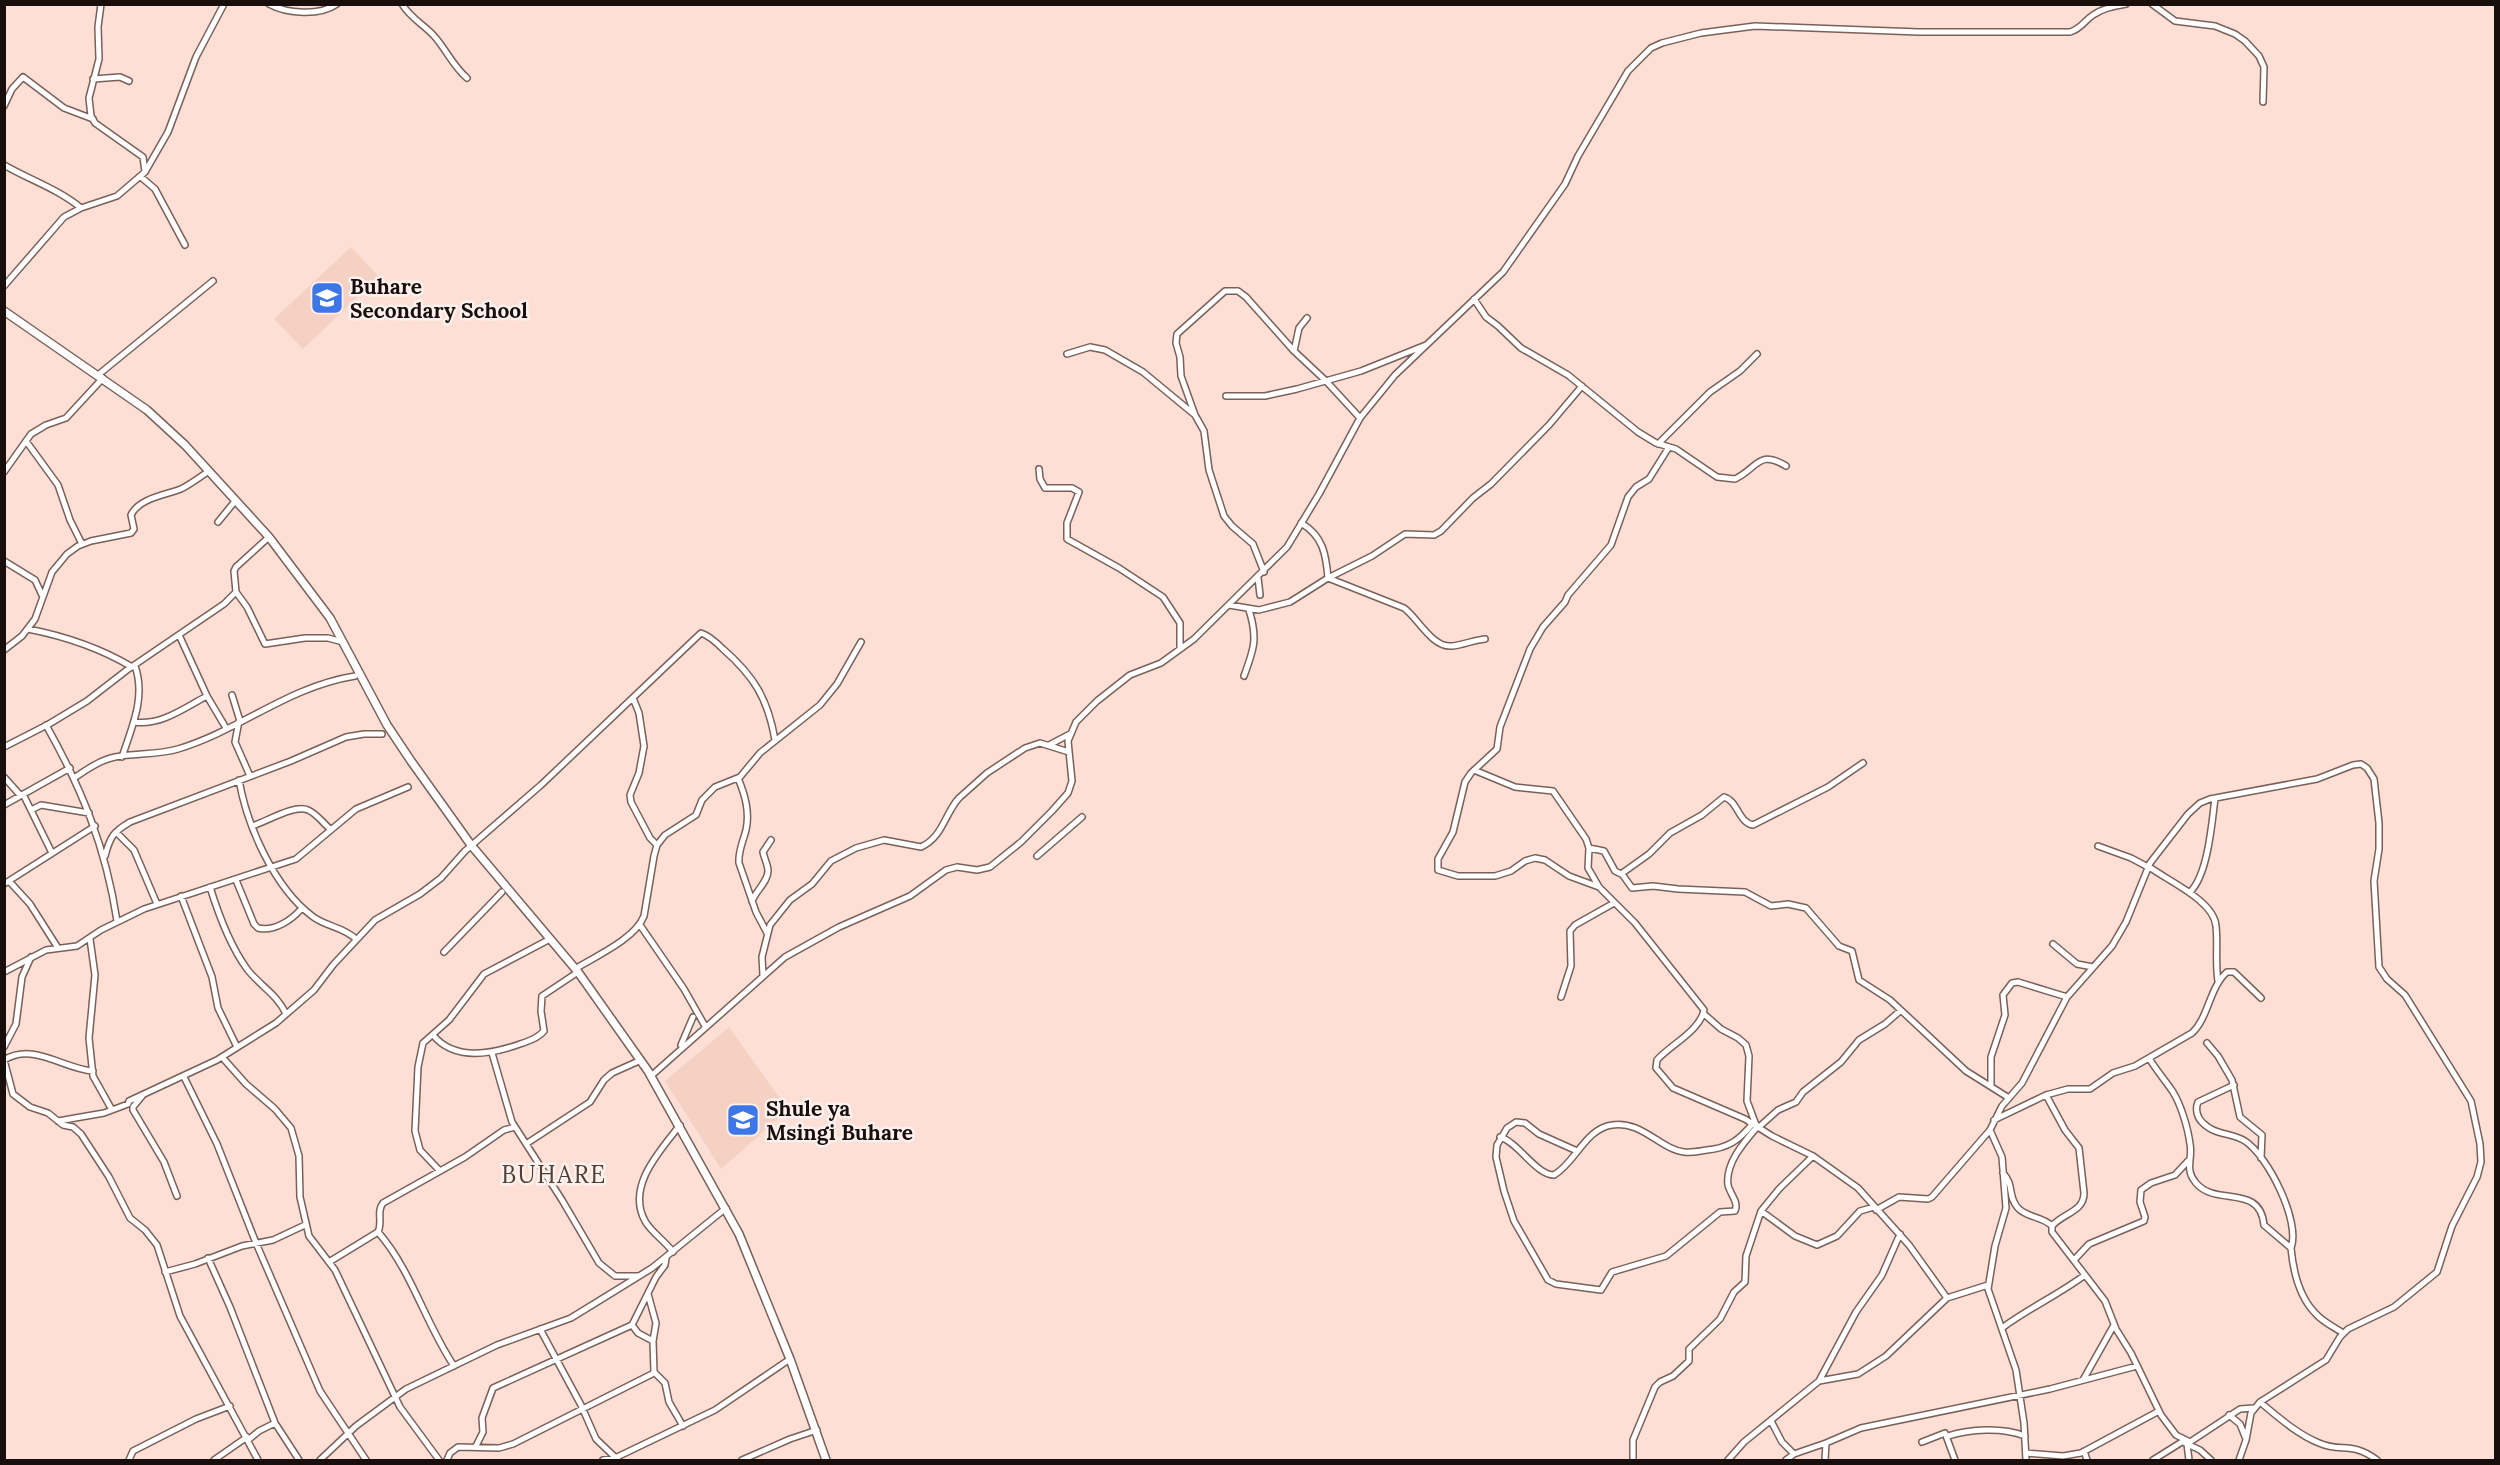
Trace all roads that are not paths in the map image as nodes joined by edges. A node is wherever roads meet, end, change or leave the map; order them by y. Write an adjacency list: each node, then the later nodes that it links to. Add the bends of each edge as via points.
1 (101, 4): 9 (street, via 99,59)
2 (224, 4): 15 (street, via 196,57 168,132)
3 (269, 4): 4 (street, via 292,12)
4 (337, 4)
5 (402, 4): 8 (street, via 437,39)
6 (2126, 4): 20 (street, via 2104,9 2070,32 1755,26 1662,43 1644,53 1628,71 1549,209 1503,272)
7 (2152, 4): 11 (street, via 2175,21 2215,26 2245,41 2264,67)
8 (466, 78)
9 (93, 79): 10 (street, via 120,77); 13 (street, via 89,98)
10 (129, 81)
11 (2263, 102)
12 (4, 106): 13 (street, via 23,77 64,108)
13 (93, 119): 15 (street, via 140,153)
14 (4, 165): 16 (street)
15 (143, 175): 16 (street, via 110,200); 17 (street, via 155,189)
16 (81, 208): 19 (street, via 64,217)
17 (185, 245)
18 (213, 281): 27 (street)
19 (4, 286)
20 (1474, 299): 23 (street); 29 (street, via 1486,317 1521,348)
21 (4, 311): 27 (main road)
22 (1307, 318): 24 (street, via 1299,328)
23 (1429, 344): 28 (street); 32 (street, via 1395,375)
24 (1294, 351): 28 (street); 31 (street, via 1243,294 1225,291 1179,330 1176,338 1184,387)
25 (1067, 354): 31 (street, via 1090,347 1105,350 1143,372)
26 (1757, 354): 34 (street, via 1710,392)
27 (100, 377): 33 (street, via 66,418 40,428); 38 (main road, via 147,410)
28 (1326, 381): 30 (street, via 1265,396); 32 (street)
29 (1582, 386): 34 (street, via 1624,422); 48 (street, via 1549,425 1447,527 1434,535 1405,534)
30 (1226, 396)
31 (1195, 415): 46 (street, via 1204,431 1209,470 1224,516 1253,544)
32 (1360, 418): 42 (street)
33 (26, 441): 39 (street); 44 (street, via 58,485)
34 (1658, 444): 35 (street)
35 (1669, 447): 36 (street, via 1718,477 1728,479 1740,477 1764,459); 81 (street, via 1649,478 1628,497 1611,545 1535,639 1500,727 1497,749)
36 (1786, 466)
37 (1039, 469): 59 (street, via 1045,488 1072,488 1079,492 1067,523 1067,539 1163,597 1180,623)
38 (209, 471): 40 (main road); 44 (street, via 192,483 136,508 131,515 131,532)
39 (4, 472)
40 (236, 500): 41 (street); 43 (main road)
41 (218, 522)
42 (1301, 523): 46 (street, via 1287,547); 48 (street, via 1319,538)
43 (269, 537): 49 (street, via 236,567); 57 (main road, via 330,618)
44 (82, 544): 50 (street, via 52,572)
45 (4, 561): 50 (street, via 35,580)
46 (1264, 572): 47 (street)
47 (1258, 578): 51 (street); 52 (street)
48 (1328, 578): 53 (street, via 1290,602); 56 (street, via 1404,608 1444,645)
49 (236, 592): 55 (street); 57 (street, via 265,644 305,638)
50 (42, 595): 54 (street)
51 (1260, 595)
52 (1229, 605): 53 (street); 59 (street)
53 (1249, 610): 63 (street, via 1255,640)
54 (28, 629): 60 (street); 61 (street, via 59,635)
55 (180, 635): 61 (street); 65 (street)
56 (1485, 639)
57 (343, 642): 99 (main road, via 391,730)
58 (861, 642): 73 (street, via 830,694)
59 (1180, 649): 72 (street, via 1161,663 1122,681 1076,722)
60 (4, 650)
61 (134, 667): 68 (street, via 140,686); 69 (street)
62 (355, 676): 67 (street, via 306,688)
63 (1244, 676)
64 (232, 694): 67 (street)
65 (207, 696): 68 (street, via 160,720); 70 (street)
66 (633, 698): 73 (street, via 704,633 748,673 767,706); 99 (street, via 540,787); 100 (street, via 644,746 631,802)
67 (239, 721): 70 (street); 74 (street)
68 (134, 722): 78 (street)
69 (46, 725): 76 (street); 80 (street)
70 (226, 728): 74 (street); 78 (street, via 177,749)
71 (382, 734): 82 (street, via 346,737)
72 (1070, 734): 75 (street); 77 (street)
73 (775, 740): 85 (street)
74 (235, 742): 82 (street)
75 (1049, 745): 77 (street); 122 (street, via 1040,743 1024,748 987,773 953,804 945,823 927,844 916,847 884,840 831,861 813,884 781,910)
76 (4, 747)
77 (1069, 752): 133 (street, via 1072,781 1068,793 1021,842 990,867 946,870 910,896 793,952)
78 (122, 757): 84 (street, via 103,762)
79 (1863, 763): 108 (street, via 1828,787 1753,825 1746,823 1724,796 1702,815 1670,833)
80 (70, 768): 84 (street); 88 (street)
81 (1474, 770): 102 (street, via 1515,787 1553,791); 112 (street, via 1465,782 1453,832 1439,856 1438,870 1458,876 1495,876 1529,859 1540,858 1569,876)
82 (250, 776): 86 (street)
83 (4, 777): 88 (street)
84 (74, 778): 92 (street)
85 (738, 778): 100 (street, via 715,787 702,800 696,815 672,829); 116 (street, via 748,820 739,863)
86 (239, 780): 95 (street); 97 (street, via 130,822)
87 (408, 787): 96 (street, via 356,809)
88 (21, 795): 90 (street); 91 (street)
89 (2215, 798): 106 (street, via 2199,803 2188,814); 114 (street, via 2202,869); 200 (street, via 2317,779 2353,765 2361,764 2372,773 2379,836 2374,880 2379,968 2405,995 2463,1086 2475,1116 2481,1162 2452,1226 2437,1272 2394,1307)
90 (4, 805)
91 (32, 810): 92 (street, via 41,805); 103 (street)
92 (89, 813): 94 (street)
93 (1082, 817): 105 (street)
94 (94, 826): 103 (street); 104 (street)
95 (252, 826): 96 (street, via 304,809); 107 (street)
96 (330, 830): 107 (street, via 296,859)
97 (116, 832): 104 (street, via 108,841); 118 (street, via 134,850)
98 (771, 840): 116 (street, via 764,852 767,876)
99 (471, 845): 124 (street, via 430,887 375,920); 125 (main road)
100 (657, 845): 121 (street)
101 (2098, 846): 106 (street)
102 (1589, 848): 108 (street, via 1604,851 1615,871); 112 (street, via 1588,868)
103 (52, 853): 110 (street)
104 (105, 856): 120 (street)
105 (1037, 856)
106 (2148, 867): 114 (street); 130 (street, via 2126,922 2108,953)
107 (273, 868): 109 (street); 119 (street, via 285,890)
108 (1622, 874): 138 (street, via 1632,888 1745,892 1771,906 1807,908 1839,946 1852,951 1858,980 1883,994)
109 (236, 880): 111 (street); 119 (street, via 258,928 285,923)
110 (7, 882): 127 (street, via 30,904)
111 (210, 887): 115 (street); 139 (street, via 238,956)
112 (1599, 887): 117 (street)
113 (502, 892): 128 (street)
114 (2190, 892): 134 (street, via 2215,920)
115 (181, 896): 118 (street); 146 (street, via 212,977 218,1008)
116 (752, 901): 122 (street)
117 (1614, 903): 136 (street, via 1570,931 1571,966); 140 (street, via 1635,923 1703,1007)
118 (157, 904): 120 (street)
119 (302, 908): 124 (street)
120 (117, 921): 123 (street)
121 (640, 925): 131 (street); 142 (street)
122 (767, 934): 133 (street)
123 (90, 939): 127 (street, via 77,946); 152 (street, via 95,975 89,1038)
124 (356, 939): 139 (street, via 314,990)
125 (550, 939): 131 (main road); 143 (street, via 484,974)
126 (2053, 944): 130 (street, via 2077,964)
127 (58, 948): 129 (street)
128 (444, 952)
129 (31, 956): 132 (street); 145 (street, via 22,977 16,1023)
130 (2093, 967): 135 (street)
131 (576, 970): 148 (street, via 542,996 542,1035); 151 (main road)
132 (4, 972)
133 (763, 975): 142 (street)
134 (2218, 981): 137 (street, via 2227,972 2235,972); 150 (street, via 2194,1032)
135 (2067, 997): 156 (street, via 2018,982 2010,985 2003,995 2005,1015 1991,1057); 159 (street, via 2027,1075)
136 (1561, 998)
137 (2261, 998)
138 (1900, 1011): 156 (street, via 1966,1071); 164 (street, via 1859,1040 1841,1062 1796,1102)
139 (286, 1014): 146 (street)
140 (1704, 1014): 164 (street, via 1746,1045 1747,1101); 164 (street, via 1659,1058 1656,1068 1673,1088)
141 (693, 1017): 147 (street)
142 (705, 1026): 147 (street)
143 (433, 1035): 148 (street, via 449,1048); 173 (street, via 423,1043 420,1054 415,1131 420,1150)
144 (2207, 1044): 155 (street)
145 (4, 1047)
146 (237, 1047): 149 (street)
147 (678, 1052): 153 (street)
148 (492, 1053): 165 (street)
149 (222, 1057): 154 (street); 179 (street, via 291,1128 299,1156)
150 (2149, 1058): 158 (street, via 2113,1073 2090,1089); 172 (street, via 2174,1095 2191,1146)
151 (641, 1060): 153 (main road); 168 (street, via 612,1073 590,1102)
152 (93, 1071): 160 (street); 161 (street, via 74,1069 31,1053 4,1060 13,1094)
153 (651, 1076): 163 (main road)
154 (183, 1077): 157 (street); 183 (street, via 217,1144)
155 (2234, 1085): 171 (street, via 2240,1117 2262,1135); 171 (street, via 2198,1102 2199,1118 2212,1129 2247,1142)
156 (1991, 1086): 159 (street)
157 (146, 1091): 160 (street); 175 (street, via 133,1107 164,1162)
158 (2046, 1095): 162 (street); 180 (street, via 2079,1148 2084,1193 2080,1207)
159 (2009, 1098): 162 (street)
160 (112, 1110): 161 (street)
161 (58, 1121): 190 (street, via 81,1134 130,1218 157,1245)
162 (1993, 1121): 166 (street)
163 (680, 1125): 176 (main road); 185 (street, via 652,1161 640,1192 645,1220)
164 (1756, 1125): 167 (street, via 1730,1167 1728,1182 1737,1205 1735,1211 1720,1212 1666,1256 1612,1272 1601,1290 1548,1280 1514,1221 1496,1157); 169 (street, via 1719,1150 1683,1152 1643,1130 1615,1124 1588,1138); 170 (street)
165 (515, 1127): 168 (street); 173 (street)
166 (1990, 1130): 174 (street, via 2002,1157); 177 (street, via 1932,1197 1899,1197)
167 (1500, 1137): 169 (street, via 1511,1124 1525,1123); 169 (street, via 1549,1175 1558,1173)
168 (526, 1144): 192 (street, via 603,1268 620,1277)
169 (1577, 1152)
170 (1813, 1156): 177 (street, via 1858,1188); 178 (street)
171 (2261, 1158): 184 (street, via 2293,1222)
172 (2188, 1161): 184 (street, via 2200,1187 2253,1204 2261,1211 2267,1229); 188 (street, via 2175,1175 2141,1190 2144,1221 2089,1245)
173 (439, 1170): 181 (street, via 383,1203)
174 (2003, 1172): 180 (street, via 2019,1209); 193 (street, via 2006,1211)
175 (177, 1196)
176 (726, 1208): 185 (street); 203 (main road)
177 (1875, 1208): 178 (street, via 1860,1211 1837,1236 1817,1245 1795,1236); 182 (street)
178 (1761, 1211): 246 (street, via 1746,1256 1745,1282 1734,1292 1720,1319 1690,1347 1689,1361 1655,1387 1632,1441)
179 (304, 1225): 183 (street, via 273,1240); 189 (street)
180 (2052, 1226): 188 (street, via 2055,1238)
181 (378, 1232): 189 (street); 204 (street, via 400,1264)
182 (1900, 1234): 195 (street); 208 (street, via 1882,1275 1856,1312)
183 (256, 1243): 186 (street); 221 (street, via 320,1392)
184 (2291, 1248): 200 (street, via 2294,1271 2312,1308)
185 (673, 1252): 187 (street)
186 (208, 1258): 190 (street); 218 (street)
187 (666, 1258): 192 (street); 194 (street)
188 (2075, 1259): 191 (street)
189 (328, 1262): 210 (street)
190 (165, 1272): 212 (street, via 180,1317)
191 (2085, 1275): 197 (street, via 2105,1301); 198 (street)
192 (640, 1276): 199 (street, via 564,1321)
193 (1988, 1284): 195 (street); 198 (street)
194 (648, 1294): 196 (street); 201 (street, via 656,1323)
195 (1947, 1298): 208 (street, via 1896,1348 1864,1371)
196 (632, 1325): 201 (street); 202 (street)
197 (2114, 1325): 205 (street); 207 (street)
198 (2002, 1328): 209 (street)
199 (540, 1329): 202 (street); 204 (street)
200 (2343, 1333): 211 (street, via 2326,1360)
201 (653, 1341): 206 (street)
202 (555, 1358): 214 (street); 229 (street, via 491,1389 482,1418 484,1431)
203 (790, 1359): 219 (street, via 715,1410); 220 (main road)
204 (454, 1365): 210 (street)
205 (2137, 1366): 207 (street); 215 (street)
206 (654, 1372): 214 (street); 219 (street, via 665,1383 669,1402)
207 (2083, 1380): 209 (street)
208 (1819, 1381): 217 (street)
209 (2020, 1394): 223 (street); 228 (street, via 1861,1428)
210 (395, 1396): 221 (street); 241 (street)
211 (2260, 1402): 213 (street); 257 (street, via 2310,1439 2356,1448)
212 (230, 1406): 224 (street); 235 (street, via 132,1451)
213 (2254, 1408): 216 (street); 225 (street)
214 (583, 1410): 229 (street, via 510,1446); 233 (street, via 600,1444)
215 (2159, 1411): 227 (street); 230 (street)
216 (2229, 1415): 225 (street, via 2240,1424); 227 (street, via 2193,1441)
217 (1771, 1421): 232 (street); 247 (street, via 1738,1447)
218 (275, 1423): 224 (street); 238 (street)
219 (683, 1426): 233 (street)
220 (817, 1430): 244 (street); 245 (main road)
221 (347, 1434): 239 (street); 240 (street)
222 (1947, 1436): 223 (street, via 1975,1431); 226 (street, via 1941,1433); 234 (street)
223 (2025, 1436): 231 (street)
224 (248, 1439): 236 (street); 237 (street)
225 (2246, 1440): 256 (street)
226 (1922, 1442)
227 (2185, 1442): 253 (street); 254 (street); 255 (street)
228 (1826, 1443): 232 (street); 249 (street)
229 (476, 1446): 242 (street, via 456,1447)
230 (2084, 1451): 231 (street, via 2063,1456); 252 (street)
231 (2026, 1453): 251 (street)
232 (1794, 1454): 248 (street)
233 (616, 1459): 243 (street)
234 (1955, 1459): 250 (street)
235 (129, 1461)
236 (214, 1461)
237 (258, 1461)
238 (299, 1461)
239 (321, 1461)
240 (366, 1461)
241 (440, 1461)
242 (447, 1461)
243 (603, 1461)
244 (742, 1461)
245 (826, 1461)
246 (1633, 1461)
247 (1728, 1461)
248 (1786, 1461)
249 (1825, 1461)
250 (1946, 1461)
251 (2026, 1461)
252 (2086, 1461)
253 (2153, 1461)
254 (2189, 1461)
255 (2211, 1461)
256 (2239, 1461)
257 (2377, 1461)

